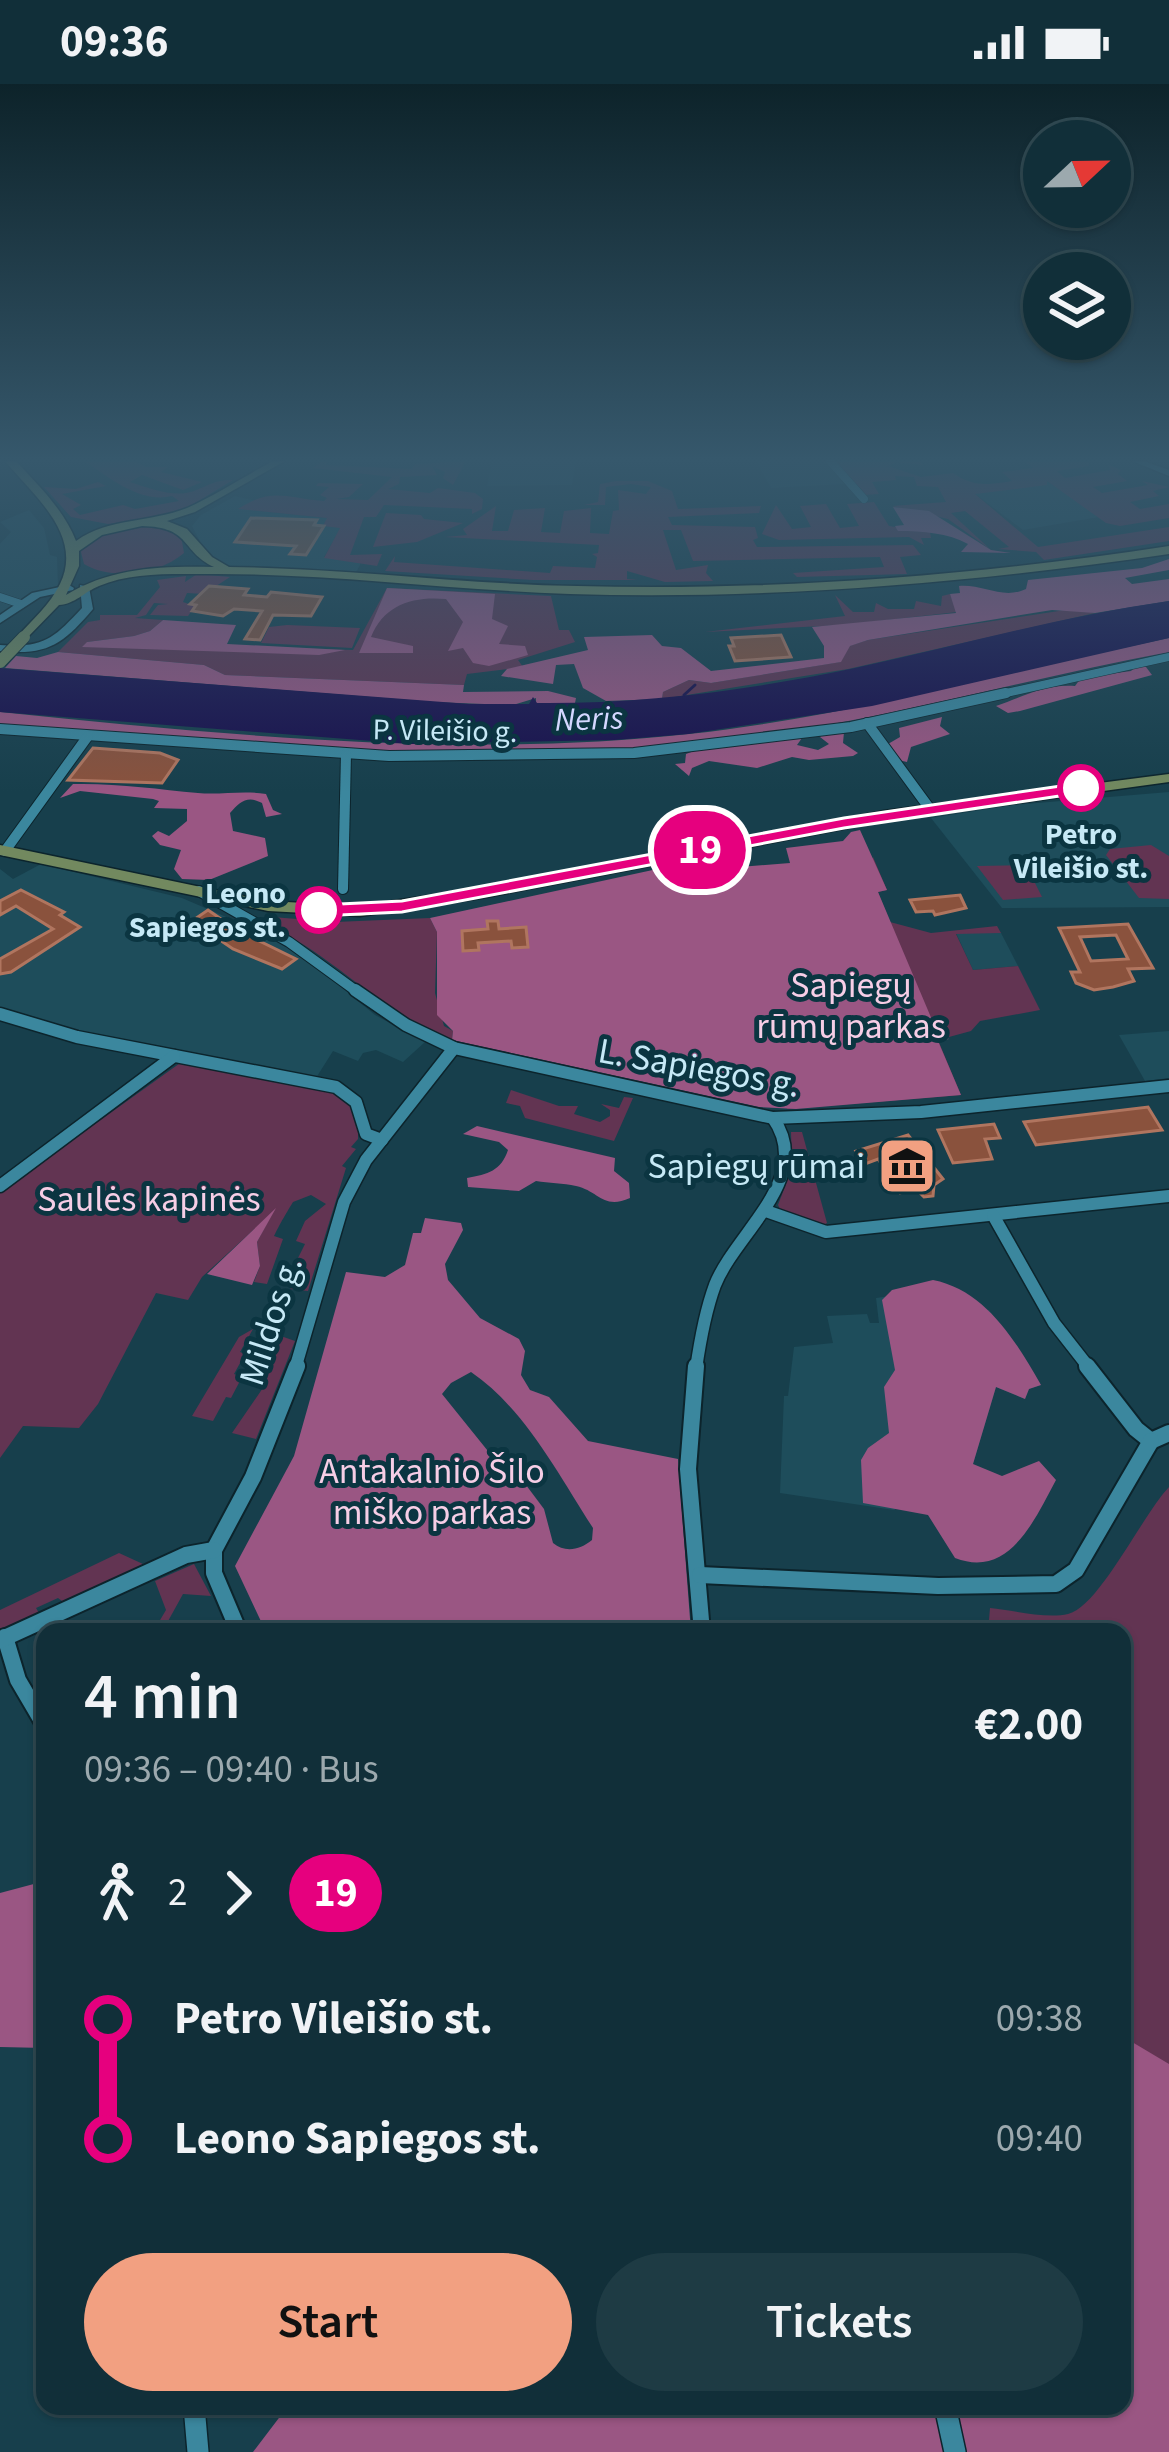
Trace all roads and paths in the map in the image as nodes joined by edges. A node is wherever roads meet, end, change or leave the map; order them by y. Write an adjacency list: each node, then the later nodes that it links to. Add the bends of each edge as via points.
1 (71, 572): 8 (main road)
2 (93, 572): 6 (main road)
3 (153, 572): 4 (main road); 6 (main road)
4 (259, 572): 5 (main road, via 553,590 763,590)
5 (1014, 572)
6 (124, 575): 8 (main road)
7 (0, 597): 9 (street)
8 (65, 597): 9 (street, via 38,594); 10 (street, via 81,601); 10 (street, via 89,606); 12 (main road)
9 (21, 604): 11 (street)
10 (80, 616): 12 (street, via 51,646)
11 (0, 620)
12 (27, 644): 13 (street); 15 (main road, bridge)
13 (0, 648)
14 (1169, 657): 16 (street, P. Vileišio g.)
15 (0, 662)
16 (867, 724): 19 (street, P. Vileišio g., via 634,753); 21 (street)
17 (0, 729): 18 (street, P. Vileišio g.)
18 (88, 736): 19 (street, P. Vileišio g.); 22 (street)
19 (346, 754): 23 (street)
20 (1169, 778): 21 (main road)
21 (930, 809): 25 (main road, via 402,907)
22 (3, 850): 24 (main road)
23 (343, 889)
24 (199, 891): 25 (main road); 26 (street, L. Sapiegos g.)
25 (268, 906): 26 (street)
26 (257, 925): 28 (street, L. Sapiegos g., via 392,1020)
27 (0, 1014): 29 (street)
28 (454, 1048): 31 (street, L. Sapiegos g.); 32 (street, Mildos g.)
29 (175, 1056): 32 (street, via 336,1087 356,1102 366,1134); 33 (street)
30 (1169, 1086): 31 (street, L. Sapiegos g.)
31 (773, 1118): 35 (street, via 784,1134 783,1173)
32 (382, 1140): 39 (street, Mildos g., via 344,1202 306,1342 253,1477)
33 (0, 1186)
34 (1169, 1196): 36 (street)
35 (766, 1210): 36 (street, via 826,1232); 40 (street, via 725,1259 703,1336 688,1492)
36 (993, 1215): 38 (street, via 1061,1334)
37 (1169, 1433): 38 (street)
38 (1151, 1441): 40 (street, via 1076,1570 1056,1585)
39 (214, 1550): 41 (street, via 186,1555); 42 (street, via 214,1573)
40 (700, 1575): 43 (street)
41 (38, 1623)
42 (235, 1623)
43 (702, 1623)
44 (36, 1624): 45 (street)
45 (3, 1639): 46 (street)
46 (36, 1710)
47 (195, 2415): 49 (street)
48 (947, 2415): 50 (street)
49 (198, 2452)
50 (956, 2452)

